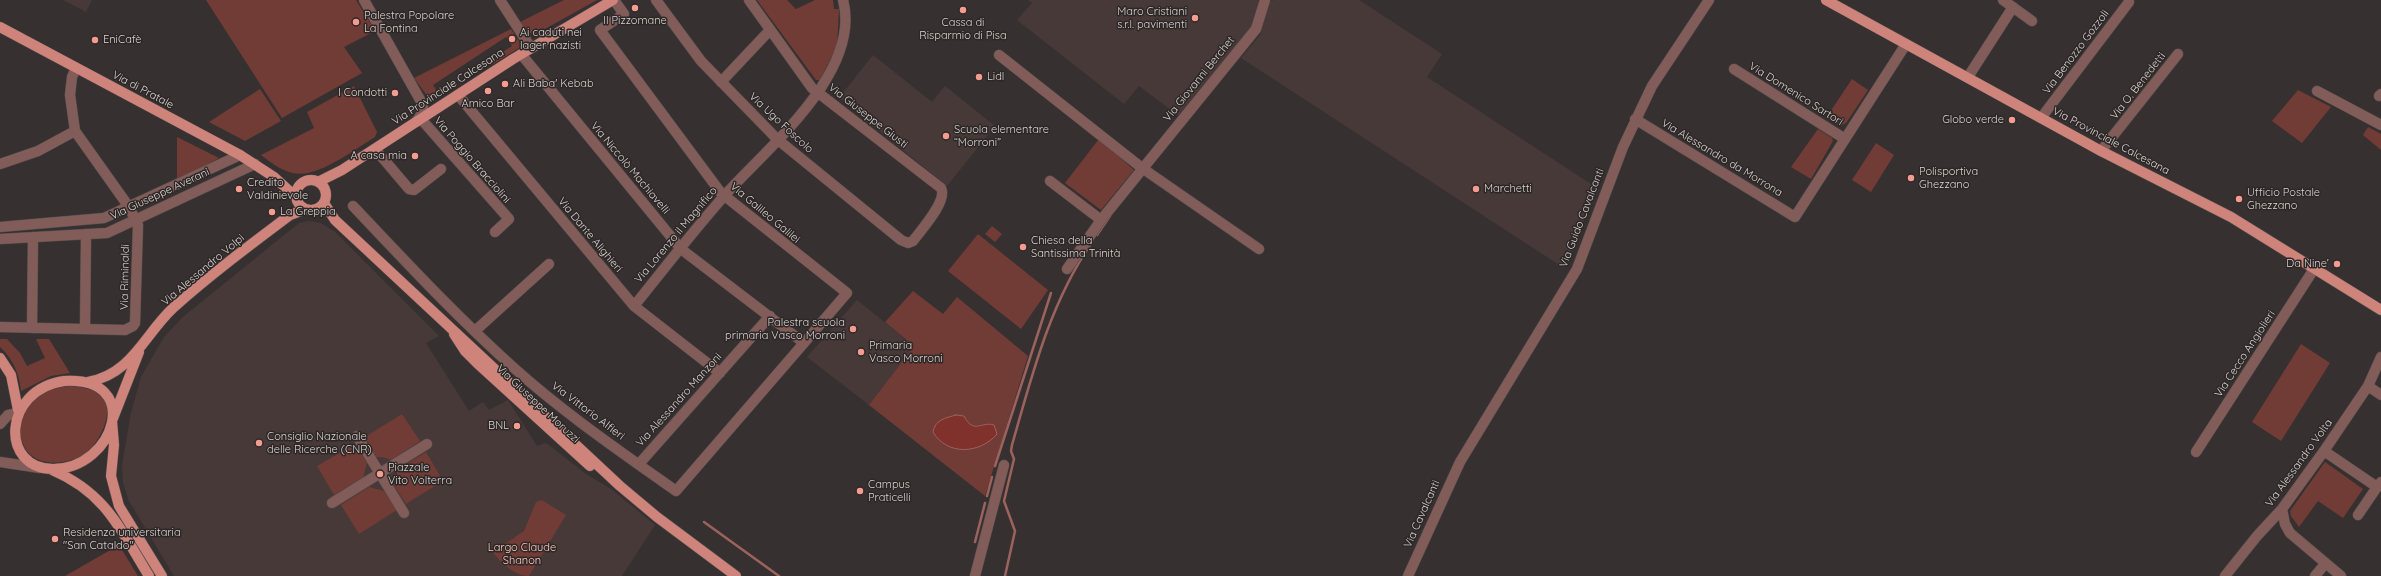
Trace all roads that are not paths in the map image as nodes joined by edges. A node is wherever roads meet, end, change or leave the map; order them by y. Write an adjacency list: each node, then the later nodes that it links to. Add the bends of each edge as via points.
1 (364, 0): 30 (street, via 423,105 423,112)
2 (500, 0): 17 (street)
3 (614, 0): 17 (main road, Via Provinciale Calcesana); 47 (street, Via Galileo Galilei, via 624,14 600,30)
4 (656, 0): 24 (street, Via Ugo Foscolo, via 696,55)
5 (749, 0): 15 (street, Via Giuseppe Giusti)
6 (1265, 0): 40 (street, Via Giovanni Berchet, via 1256,29)
7 (1708, 0): 29 (street, Via Guido Cavalcanti, via 1664,65)
8 (1826, 0): 16 (main road, Via Provinciale Calcesana)
9 (2003, 0): 12 (street)
10 (844, 1): 26 (street, Via Lorenzo il Magnifico, via 845,28 842,45 832,71)
11 (2129, 2): 28 (street, Via Benozzo Gozzoli)
12 (2013, 7): 13 (street); 23 (street)
13 (2032, 22)
14 (0, 27): 21 (main road, Via di Pratale)
15 (770, 30): 24 (street); 26 (street, Via Giuseppe Giusti)
16 (1906, 44): 23 (main road, Via Provinciale Calcesana); 34 (street, Via Domenico Sartori)
17 (531, 48): 18 (main road, Via Provinciale Calcesana)
18 (521, 54): 27 (main road, Via Provinciale Calcesana); 64 (street, Via Niccolò Machiavelli)
19 (2178, 54): 36 (street, Via O. Benedetti)
20 (999, 55): 40 (street)
21 (76, 68): 32 (street, via 70,95); 37 (main road, Via di Pratale)
22 (1734, 69): 34 (street, Via Domenico Sartori)
23 (1968, 77): 28 (main road, Via Provinciale Calcesana)
24 (721, 82): 33 (street, Via Ugo Foscolo)
25 (2317, 90): 31 (street)
26 (818, 93): 33 (street, Via Lorenzo il Magnifico); 63 (street, Via Giuseppe Giusti, via 942,191 941,202 913,242)
27 (458, 95): 30 (main road, Via Provinciale Calcesana); 69 (street, Via Dante Alighieri)
28 (2041, 118): 36 (main road, Via Provinciale Calcesana)
29 (1635, 119): 54 (street, Via Alessandro da Morrona); 92 (street, Via Guido Cavalcanti, via 1577,270)
30 (417, 122): 35 (main road, Via Provinciale Calcesana); 59 (street, Via Poggio Bracciolini, via 509,220)
31 (2381, 125)
32 (75, 131): 38 (street, via 38,151); 51 (street)
33 (777, 139): 47 (street, Via Lorenzo il Magnifico); 63 (street, Via Ugo Foscolo)
34 (1845, 139): 54 (street, Via Domenico Sartori)
35 (375, 149): 41 (main road, Via Provinciale Calcesana); 42 (street, via 409,190 414,190)
36 (2102, 151): 68 (main road, Via Provinciale Calcesana, via 2231,217)
37 (240, 155): 39 (main road, Via di Pratale); 51 (street)
38 (0, 164)
39 (255, 164): 43 (main road, Via di Pratale); 55 (street, Via Giuseppe Averani)
40 (1142, 168): 57 (street, Via Giovanni Berchet); 65 (street)
41 (342, 170): 45 (main road, Via Provinciale Calcesana); 49 (main road)
42 (440, 170)
43 (274, 177): 46 (main road, Via di Pratale); 48 (main road, Via di Pratale)
44 (1050, 180): 57 (street)
45 (318, 182): 46 (main road, via 309,181); 49 (main road, via 323,186)
46 (301, 184): 48 (main road, via 297,191)
47 (724, 196): 64 (street, Via Lorenzo il Magnifico); 76 (street, Via Galileo Galilei, via 847,293)
48 (297, 199): 52 (main road); 53 (main road, Via Alessandro Volpi)
49 (325, 199): 52 (main road); 56 (main road, Via Giuseppe Moruzzi)
50 (353, 206): 75 (street, Via Vittorio Alfieri)
51 (129, 207): 55 (street); 58 (street, via 104,218)
52 (311, 210): 53 (main road, Via Alessandro Volpi); 56 (main road, Via Giuseppe Moruzzi)
53 (290, 215): 77 (main road, Via Alessandro Volpi, via 172,309)
54 (1795, 217)
55 (136, 218): 60 (street, Via Giuseppe Averani, via 107,233); 74 (street, Via Riminaldi, via 136,318 133,326 125,330)
56 (335, 220): 105 (main road, Via Giuseppe Moruzzi, via 451,329 465,351 575,455 620,486 663,522)
57 (1101, 220): 67 (street, Via Giovanni Berchet)
58 (0, 227)
59 (495, 232)
60 (86, 234): 61 (street, Via Giuseppe Averani); 74 (street)
61 (33, 237): 62 (street, Via Giuseppe Averani); 73 (street)
62 (0, 239)
63 (908, 244)
64 (681, 248): 69 (street, Via Lorenzo il Magnifico); 71 (street, Via Niccolò Machiavelli)
65 (1259, 249)
66 (549, 264): 75 (street)
67 (1067, 269)
68 (2314, 269): 70 (main road, Via Provinciale Calcesana); 90 (street, Via Cecco Angiolieri)
69 (634, 306): 80 (street, Via Dante Alighieri)
70 (2381, 310)
71 (770, 316): 76 (street); 80 (street, Via Alessandro Manzoni)
72 (0, 327): 73 (street)
73 (32, 328): 74 (street)
74 (85, 329)
75 (476, 330): 93 (street, Via Vittorio Alfieri, via 524,377)
76 (804, 343): 93 (street, Via Vittorio Alfieri, via 676,491)
77 (139, 351): 81 (main road, Via Alessandro Volpi, via 109,376); 85 (main road, Via Alessandro Volpi)
78 (2381, 357): 82 (street, Via Alessandro Volta)
79 (0, 358): 84 (main road, via 11,375)
80 (720, 373): 93 (street, Via Alessandro Manzoni)
81 (86, 382): 84 (main road, via 64,380 46,385 26,398); 85 (main road, via 102,388 108,394)
82 (2368, 386): 83 (street); 89 (street, Via Alessandro Volta)
83 (2381, 395)
84 (17, 411): 86 (street, via 8,415); 95 (main road, via 14,433 17,448 26,461)
85 (112, 421): 95 (main road, via 104,441 92,457 73,466); 104 (main road, via 114,441 111,476 116,498)
86 (0, 424)
87 (357, 436): 96 (street)
88 (427, 444): 96 (street)
89 (2324, 451): 97 (street); 99 (street, Via Alessandro Volta)
90 (2196, 452)
91 (0, 462): 95 (street)
92 (1460, 462): 107 (street, Via Cavalcanti)
93 (639, 464)
94 (1004, 465): 106 (street)
95 (45, 468): 103 (main road, via 78,482 104,504)
96 (380, 474): 98 (street); 100 (street)
97 (2379, 485): 101 (street)
98 (332, 503)
99 (2282, 510): 102 (street, via 2290,533); 108 (street, Via Alessandro Volta)
100 (404, 513)
101 (2358, 515)
102 (2325, 564): 109 (street); 110 (street)
103 (149, 576)
104 (162, 576)
105 (736, 576)
106 (975, 576)
107 (1408, 576)
108 (2225, 576)
109 (2315, 576)
110 (2341, 576)

